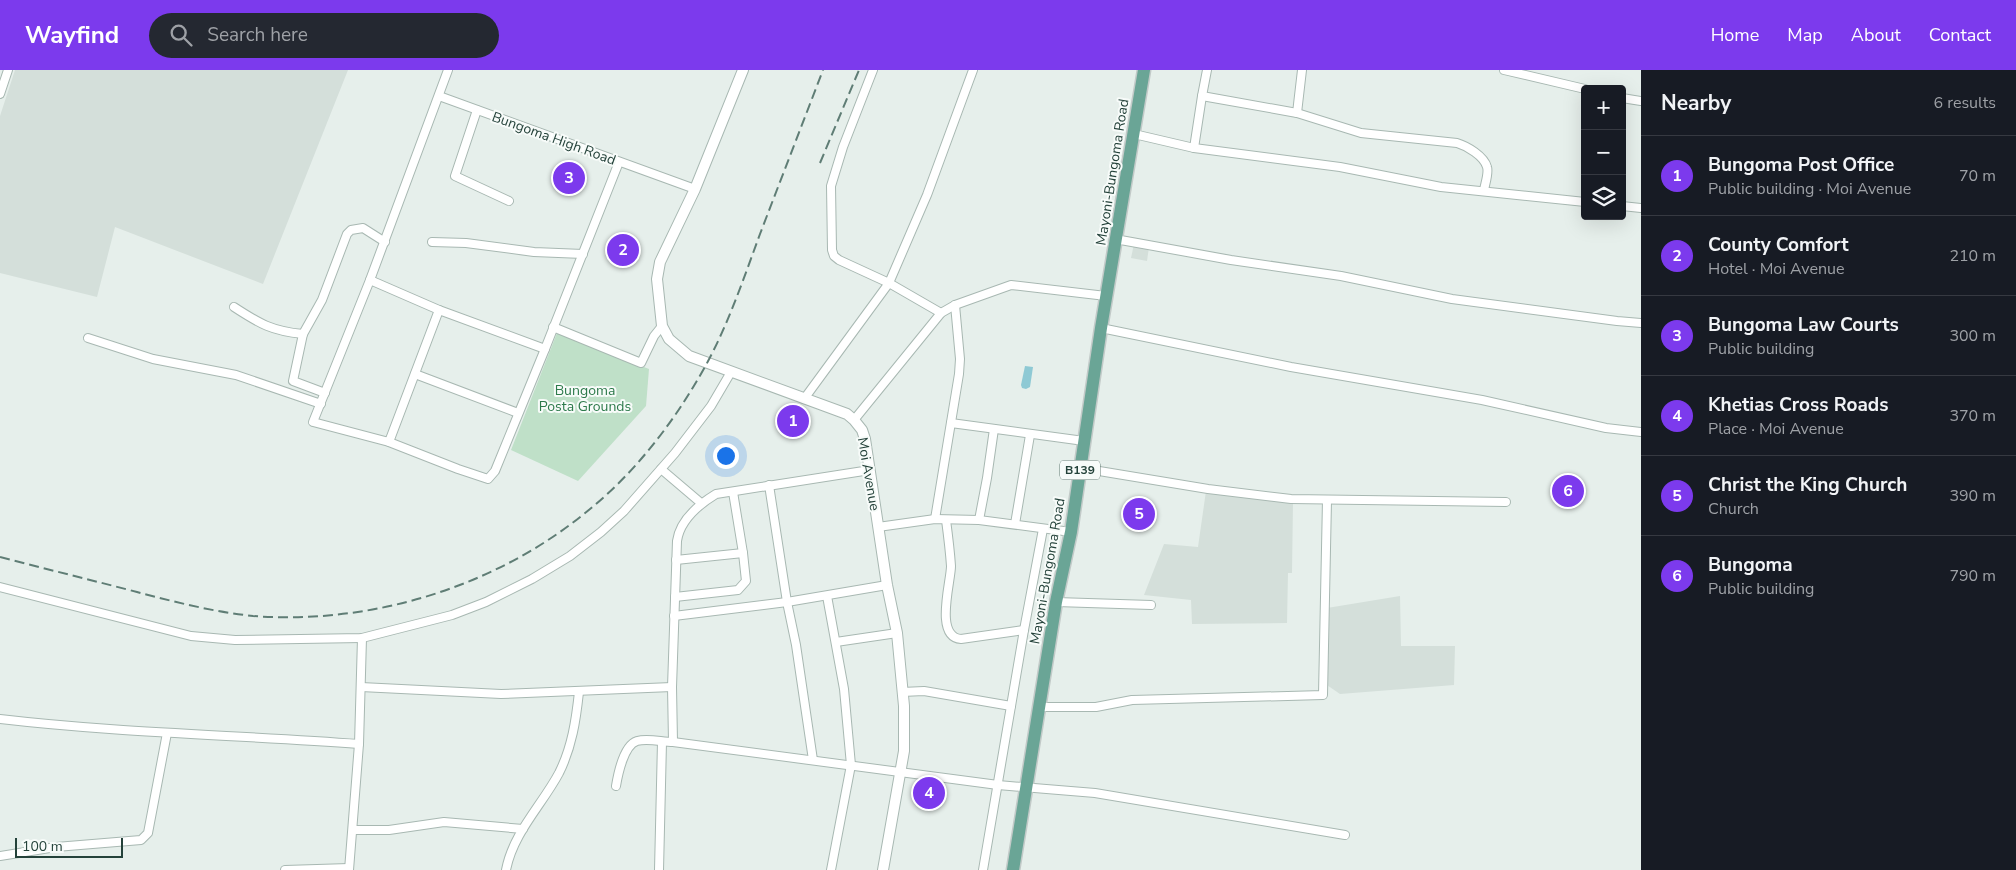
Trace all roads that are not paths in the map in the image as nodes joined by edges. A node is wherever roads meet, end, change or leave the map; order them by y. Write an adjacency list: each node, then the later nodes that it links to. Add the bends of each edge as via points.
1 (8, 70): 11 (street)
2 (448, 70): 12 (street)
3 (743, 70): 21 (street, Moi Avenue)
4 (873, 70): 32 (street, via 843,147 832,186 832,250 839,260)
5 (973, 70): 32 (street, via 927,195)
6 (1144, 70): 18 (main road, Mayoni-Bungoma Road / B139)
7 (1207, 70): 13 (street)
8 (1302, 70): 17 (street)
9 (1504, 70): 10 (street)
10 (1581, 88)
11 (0, 94)
12 (439, 96): 16 (street, Bungoma High Road); 28 (street)
13 (1202, 96): 17 (street); 19 (street)
14 (1626, 99): 15 (street)
15 (1641, 101)
16 (477, 110): 20 (street, Bungoma High Road); 23 (street, via 454,176)
17 (1297, 113): 22 (street, via 1361,133 1466,146 1488,168)
18 (1134, 134): 19 (street); 27 (main road, Mayoni-Bungoma Road / B139)
19 (1194, 148): 22 (street, via 1340,167 1441,187)
20 (619, 162): 21 (street, Bungoma High Road); 30 (street)
21 (695, 189): 39 (street, Moi Avenue, via 660,262 657,292)
22 (1484, 190): 24 (street)
23 (510, 201)
24 (1581, 202)
25 (1626, 206): 26 (street)
26 (1641, 208)
27 (1115, 239): 33 (main road, Mayoni-Bungoma Road / B139); 38 (street, via 1341,276 1452,299)
28 (385, 242): 31 (street); 42 (street, via 363,228 347,234 322,300)
29 (432, 242): 30 (street)
30 (583, 254): 40 (street)
31 (370, 280): 36 (street); 47 (street)
32 (889, 283): 37 (street); 48 (street)
33 (1106, 296): 34 (street, via 1012,285); 41 (main road, Mayoni-Bungoma Road / B139)
34 (955, 305): 37 (street); 52 (street, via 960,359)
35 (234, 307): 42 (street, via 268,328)
36 (439, 310): 44 (street); 46 (street)
37 (940, 313): 51 (street)
38 (1641, 323)
39 (662, 326): 40 (street, via 642,363); 45 (street, Moi Avenue, via 669,339 690,356)
40 (553, 328): 44 (street)
41 (1101, 328): 54 (street, via 1291,367 1482,400 1606,428); 56 (main road, Mayoni-Bungoma Road / B139)
42 (303, 334): 47 (street, via 293,381)
43 (88, 338): 49 (street, via 154,359 236,375)
44 (545, 349): 50 (street)
45 (731, 372): 48 (street, Moi Avenue); 59 (street, via 711,406)
46 (414, 374): 50 (street); 57 (street)
47 (326, 393): 49 (street)
48 (804, 399): 51 (street, Moi Avenue, via 847,414)
49 (321, 404): 57 (street, via 313,422)
50 (518, 413): 57 (street, via 495,471 488,479)
51 (854, 420): 60 (street, Moi Avenue, via 865,439)
52 (951, 423): 53 (street); 66 (street)
53 (994, 429): 55 (street); 68 (street)
54 (1641, 432)
55 (1030, 435): 56 (street); 69 (street)
56 (1084, 441): 58 (main road, Mayoni-Bungoma Road / B139)
57 (389, 442)
58 (1080, 468): 63 (street, via 1208,489); 72 (main road, Mayoni-Bungoma Road / B139)
59 (661, 469): 65 (street); 85 (street, via 601,532 532,579 452,615)
60 (870, 470): 61 (street); 70 (street, Moi Avenue)
61 (769, 485): 62 (street); 79 (street)
62 (733, 492): 65 (street, via 716,494); 73 (street)
63 (1327, 500): 64 (street); 92 (street, via 1323,695 1132,700 1096,707)
64 (1506, 502)
65 (701, 503): 74 (street, via 681,526)
66 (935, 519): 67 (street); 70 (street)
67 (946, 520): 68 (street); 83 (street, via 951,568 946,596 950,633 961,639)
68 (979, 520): 69 (street)
69 (1015, 524): 71 (street)
70 (878, 528): 75 (street, Moi Avenue)
71 (1044, 529): 72 (street); 83 (street)
72 (1071, 532): 80 (main road, Mayoni-Bungoma Road / B139)
73 (744, 553): 74 (street); 78 (street, via 746,581 738,590)
74 (676, 560): 78 (street)
75 (887, 584): 77 (street); 84 (street, Moi Avenue)
76 (0, 587): 85 (street, via 191,636 235,640)
77 (827, 596): 79 (street); 86 (street)
78 (675, 598): 82 (street)
79 (787, 602): 82 (street); 98 (street)
80 (1056, 602): 81 (street); 92 (main road, Mayoni-Bungoma Road / B139)
81 (1151, 605)
82 (674, 616): 88 (street)
83 (1024, 630): 91 (street)
84 (897, 633): 86 (street); 90 (street, Moi Avenue)
85 (362, 638): 87 (street)
86 (836, 642): 99 (street)
87 (361, 687): 89 (street, via 501,694); 97 (street)
88 (672, 687): 89 (street); 96 (street)
89 (580, 692): 104 (street, via 575,725 559,772)
90 (902, 692): 91 (street, via 924,691); 100 (street, Moi Avenue, via 905,732)
91 (1011, 706): 101 (street)
92 (1038, 707): 103 (main road, Mayoni-Bungoma Road / B139)
93 (0, 719): 94 (street)
94 (167, 733): 97 (street); 107 (street, via 148,833 141,840 56,847)
95 (662, 742): 96 (street); 102 (street, via 642,741 632,745 620,764); 111 (street)
96 (673, 742): 98 (street)
97 (359, 744): 105 (street)
98 (813, 760): 99 (street)
99 (851, 765): 100 (street); 112 (street)
100 (900, 772): 101 (street); 113 (street, Moi Avenue)
101 (998, 785): 103 (street); 114 (street)
102 (616, 786)
103 (1026, 788): 106 (street, via 1095,793); 115 (main road, Mayoni-Bungoma Road / B139)
104 (523, 829): 105 (street, via 444,822 388,830); 110 (street)
105 (353, 830): 108 (street)
106 (1345, 835)
107 (0, 856)
108 (349, 869): 109 (street)
109 (285, 870)
110 (506, 870)
111 (659, 870)
112 (831, 870)
113 (883, 870)
114 (983, 870)
115 (1013, 870)

